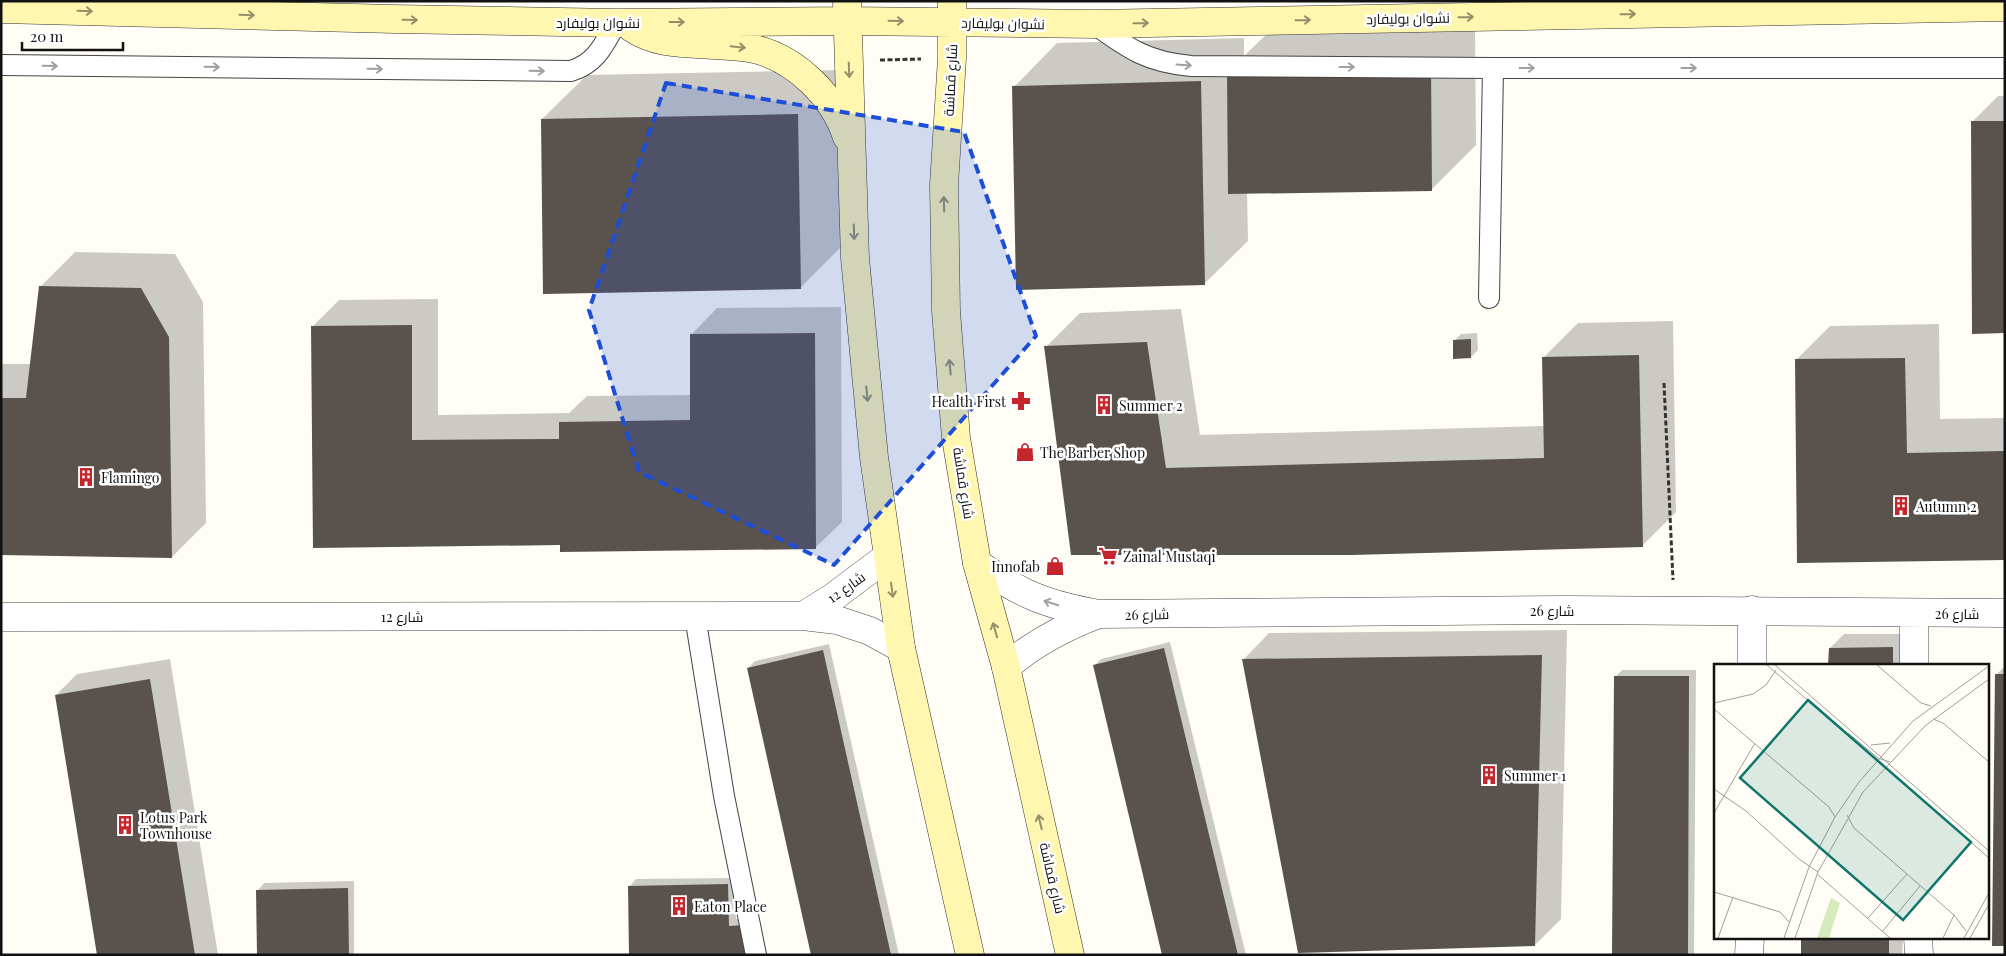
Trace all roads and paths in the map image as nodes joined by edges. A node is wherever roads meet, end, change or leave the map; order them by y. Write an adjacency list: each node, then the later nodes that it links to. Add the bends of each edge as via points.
1 (47, 5): 3 (street, نشوان بوليفارد); 6 (street, نشوان بوليفارد, one-way to 6, via 394,20)
2 (2005, 7): 7 (street, نشوان بوليفارد, one-way to 2)
3 (1, 9)
4 (847, 11): 5 (street, نشوان بوليفارد, one-way to 5); 6 (street, نشوان بوليفارد, one-way to 4); 11 (street, one-way to 11)
5 (952, 12): 7 (street, نشوان بوليفارد); 15 (street, شارع قماشة, one-way to 5, via 956,438 946,311 944,185)
6 (620, 22): 8 (lane, one-way to 6, via 571,71 594,59); 11 (street, one-way to 11, via 658,40 754,49 782,60 825,95 842,122)
7 (1094, 24): 9 (lane, one-way to 9, via 1125,46 1168,64)
8 (1, 65)
9 (1493, 68): 10 (lane, one-way to 10); 12 (lane)
10 (2005, 68)
11 (851, 151): 14 (street, one-way to 14, via 863,357)
12 (1489, 298)
13 (1664, 383): 17 (path)
14 (888, 556): 22 (street, شارع 12); 24 (street, one-way to 24)
15 (977, 563): 20 (street, شارع 26, one-way to 15, via 1033,597 1003,582); 27 (street, شارع قماشة, one-way to 15)
16 (1752, 610): 17 (street, شارع 26); 18 (street, شارع 26); 25 (street)
17 (1674, 611): 20 (street, شارع 26)
18 (1914, 613): 19 (street, شارع 26); 26 (street)
19 (2005, 613)
20 (1099, 614): 27 (street, شارع 26, via 1049,636)
21 (695, 616): 22 (street, شارع 12); 23 (street, شارع 12); 30 (lane, via 724,796)
22 (803, 616): 24 (street, شارع 12, via 838,620)
23 (1, 617)
24 (901, 648): 31 (street)
25 (1752, 664)
26 (1914, 664)
27 (1006, 668): 32 (street, شارع قماشة, one-way to 27)
28 (1750, 938): 33 (street)
29 (1918, 938): 34 (street)
30 (756, 955)
31 (970, 955)
32 (1070, 955)
33 (1750, 955)
34 (1919, 955)

